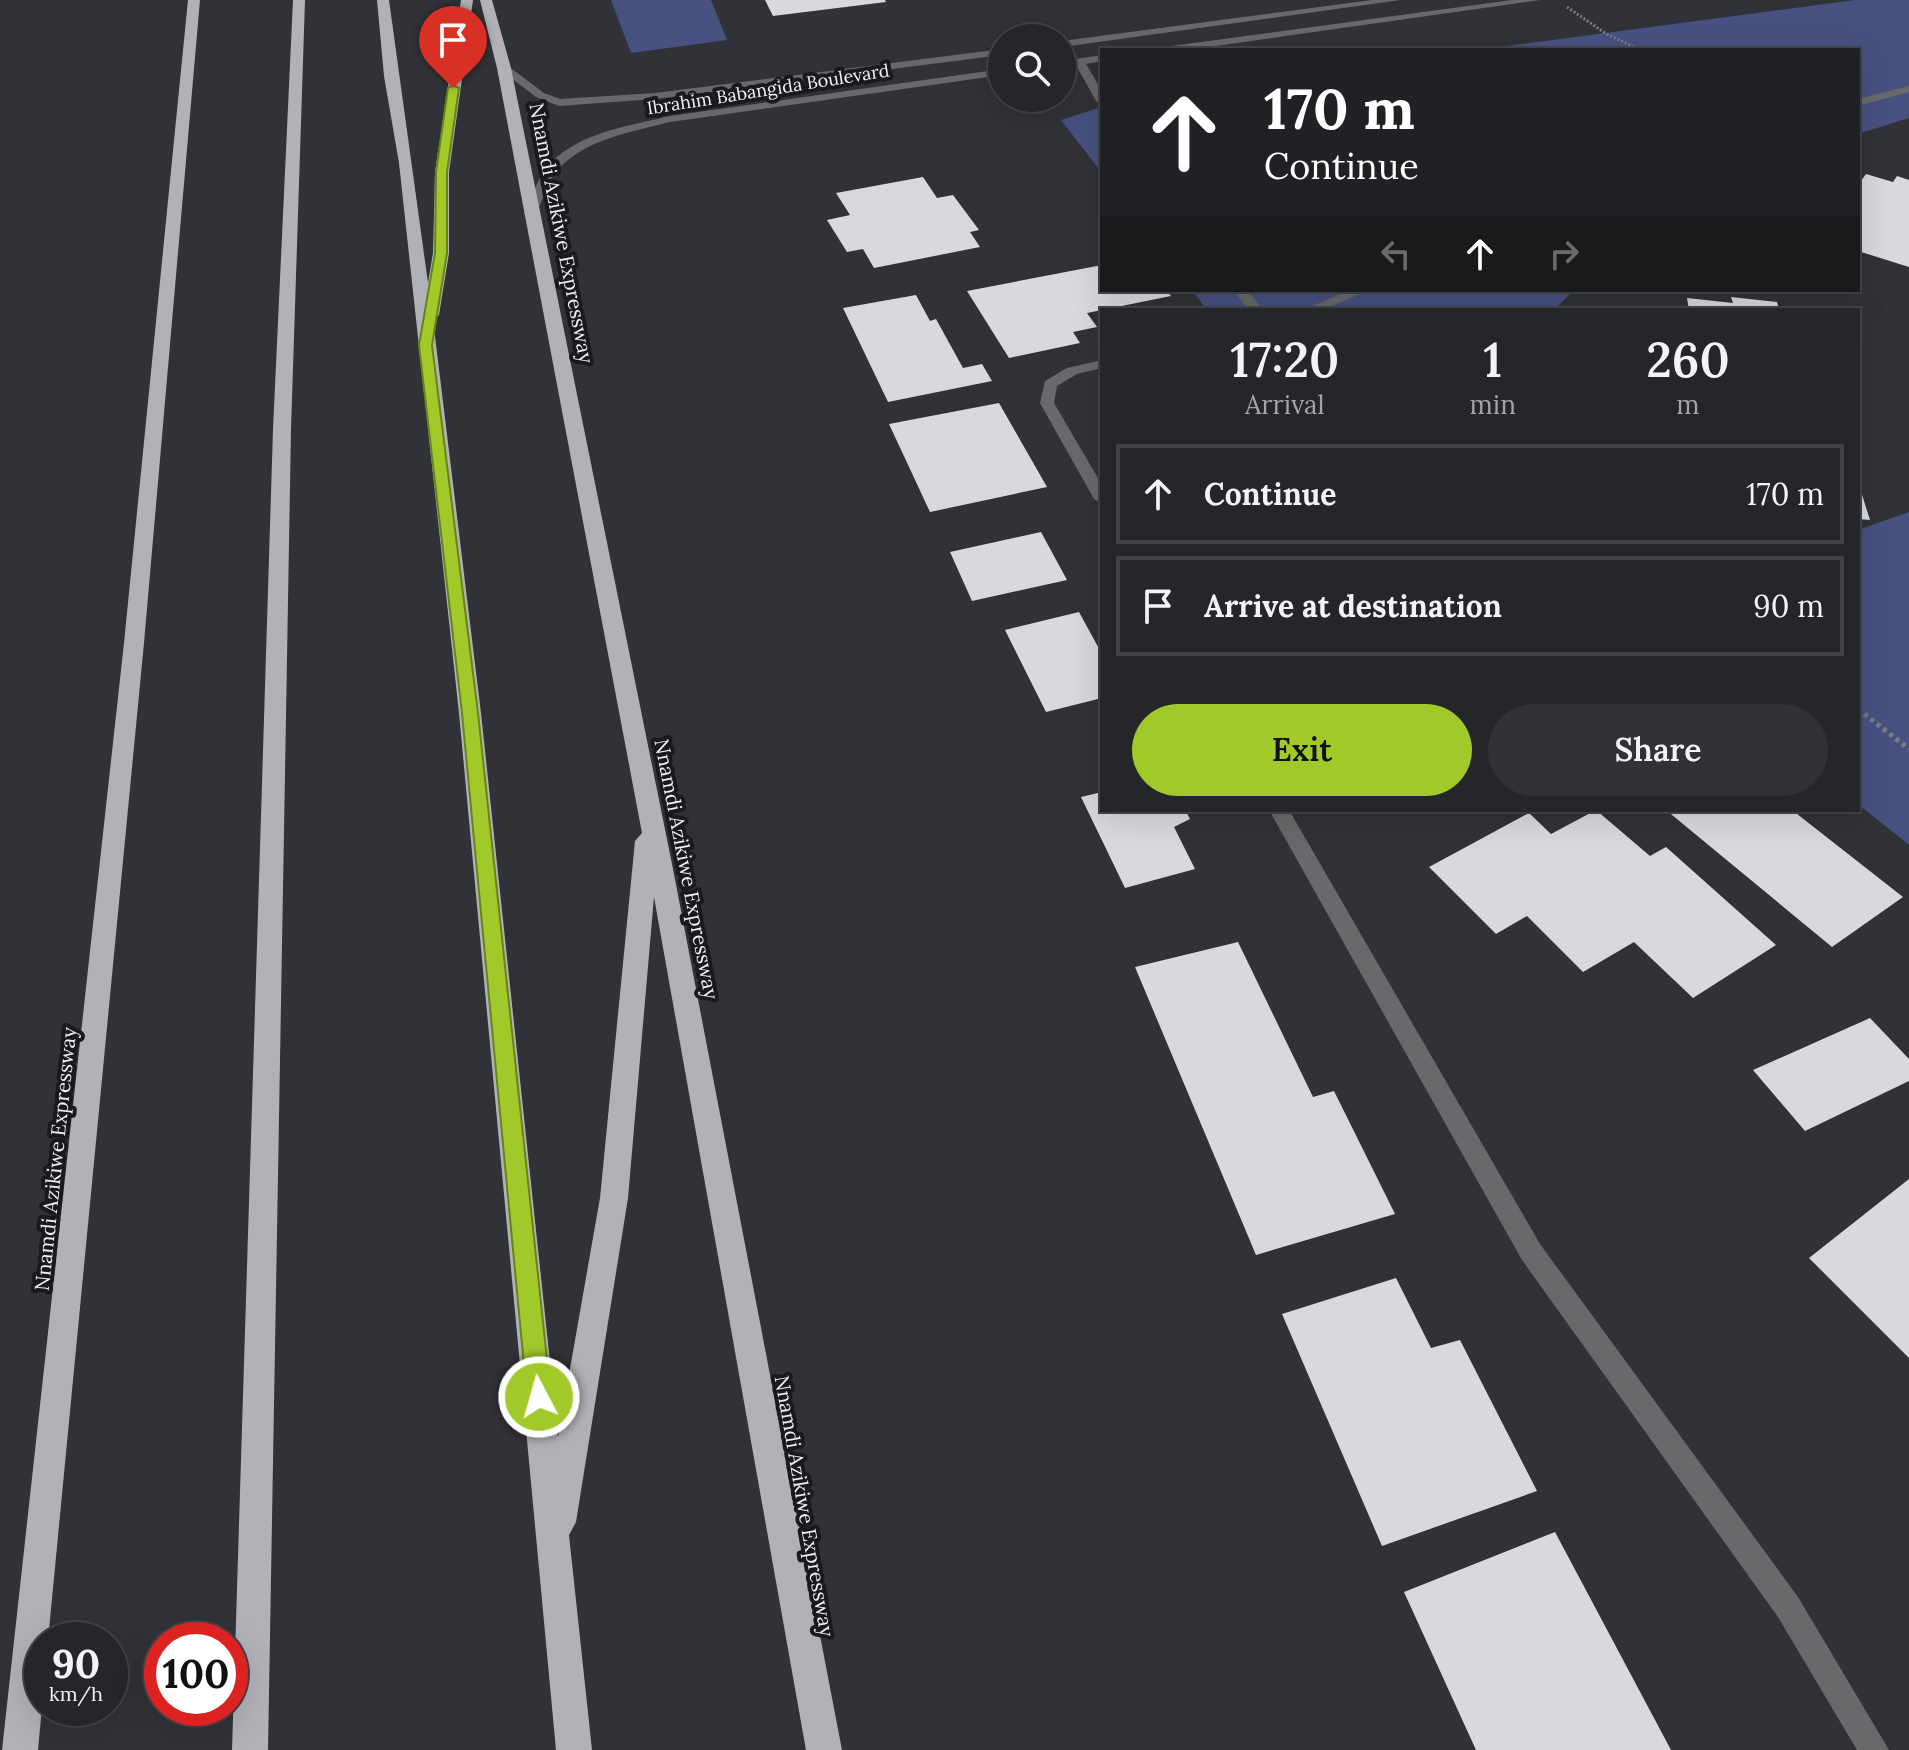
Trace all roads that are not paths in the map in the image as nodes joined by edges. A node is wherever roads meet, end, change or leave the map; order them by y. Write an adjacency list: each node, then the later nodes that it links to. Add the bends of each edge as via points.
1 (194, 0): 31 (highway, Nnamdi Azikiwe Expressway)
2 (299, 0): 30 (highway, via 282,429)
3 (383, 0): 24 (highway)
4 (467, 0): 24 (highway, via 442,172 441,253)
5 (486, 0): 14 (highway, Nnamdi Azikiwe Expressway)
6 (1396, 0): 8 (street)
7 (1535, 0): 9 (street)
8 (1076, 42)
9 (1179, 48)
10 (988, 54): 14 (street, Ibrahim Babangida Boulevard, via 559,103)
11 (1100, 58): 12 (street)
12 (1079, 61): 13 (street); 17 (street)
13 (1076, 62)
14 (504, 68): 19 (highway, Nnamdi Azikiwe Expressway)
15 (988, 74): 19 (street, Ibrahim Babangida Boulevard, via 670,119 626,131 572,153 551,169)
16 (1909, 89): 18 (street)
17 (1100, 98)
18 (1860, 102)
19 (530, 214): 27 (highway, Nnamdi Azikiwe Expressway)
20 (1242, 292): 22 (street)
21 (1357, 292): 23 (street)
22 (1254, 308)
23 (1315, 308)
24 (426, 345): 29 (highway, via 470,713)
25 (1100, 364): 26 (street, via 1072,371 1050,384 1047,403)
26 (1100, 496)
27 (650, 812): 29 (highway, via 614,1198); 34 (highway, Nnamdi Azikiwe Expressway)
28 (1280, 812): 35 (street, via 1531,1252 1788,1607)
29 (555, 1552): 33 (highway)
30 (250, 1734): 32 (highway)
31 (20, 1750)
32 (232, 1750)
33 (574, 1750)
34 (824, 1750)
35 (1874, 1750)

